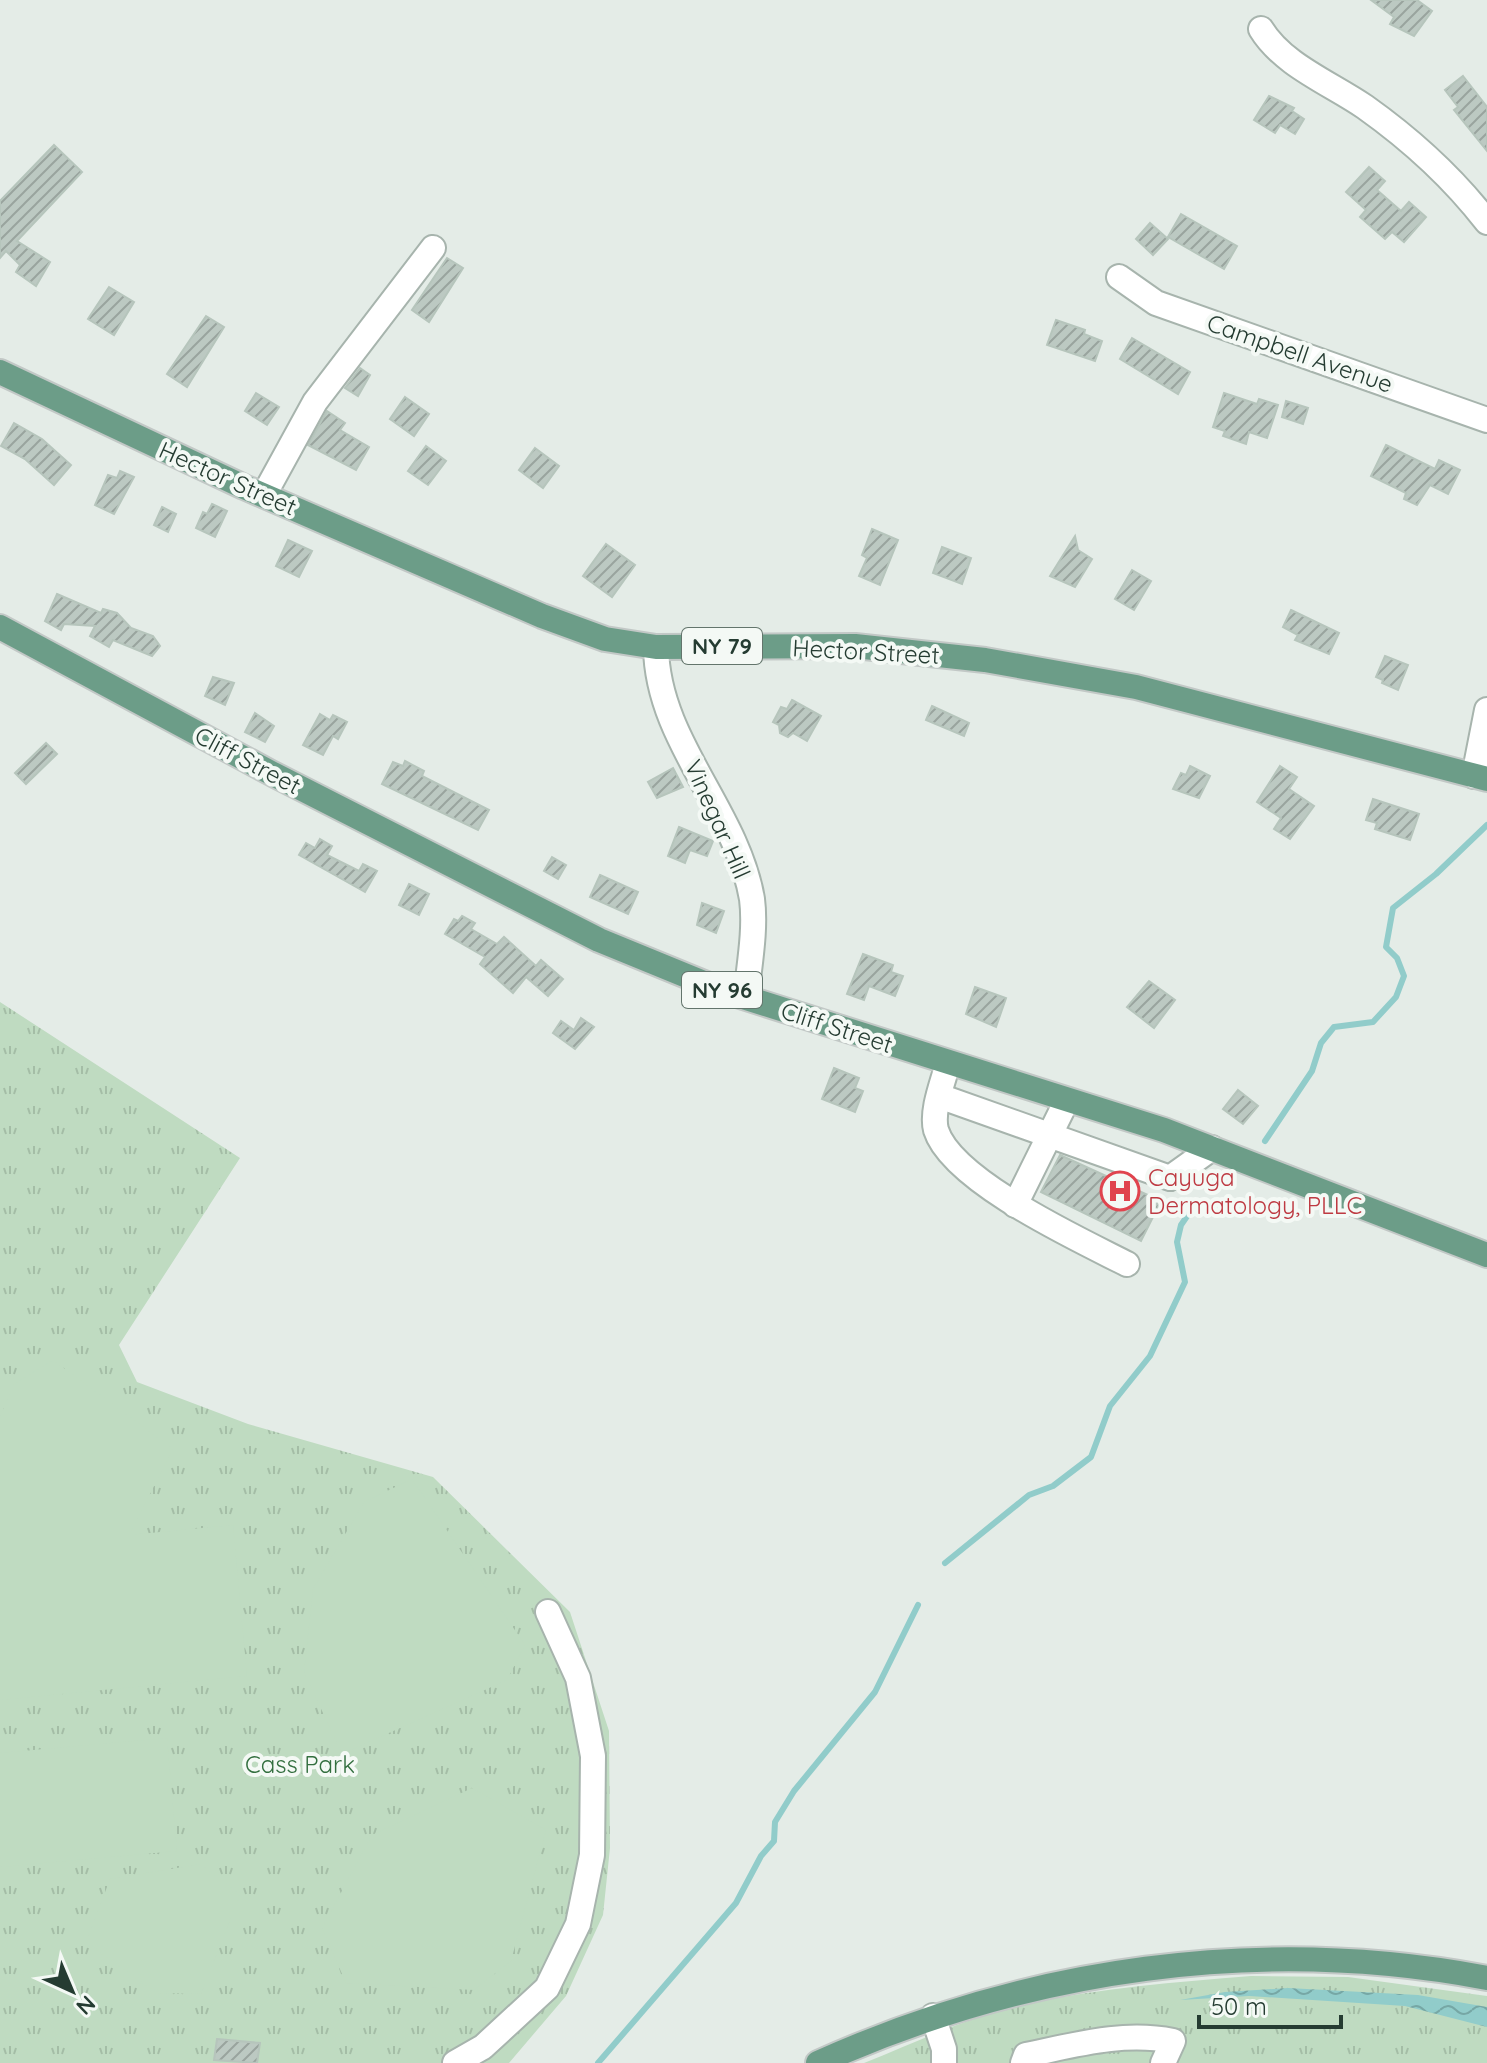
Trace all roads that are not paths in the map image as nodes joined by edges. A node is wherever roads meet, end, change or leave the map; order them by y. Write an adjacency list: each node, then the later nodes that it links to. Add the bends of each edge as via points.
1 (1261, 29): 2 (street, via 1281,53 1387,124 1435,165)
2 (1487, 222)
3 (433, 248): 7 (street, via 315,402)
4 (1119, 277): 6 (street, Campbell Avenue, via 1156,303)
5 (0, 372): 7 (main road, Hector Street / NY 79)
6 (1487, 420)
7 (264, 495): 9 (main road, Hector Street / NY 79, via 542,616 605,639)
8 (0, 627): 12 (main road, Cliff Street / NY 96, via 564,923)
9 (656, 647): 11 (main road, Hector Street / NY 79, via 855,646 990,661 1136,687); 12 (street, Vinegar Hill, via 659,688 671,720 744,870 751,897)
10 (1487, 710): 11 (street)
11 (1480, 778)
12 (746, 997): 13 (main road, Cliff Street / NY 96)
13 (948, 1063): 14 (street); 15 (main road, Cliff Street / NY 96)
14 (939, 1096): 16 (street); 18 (street, via 935,1128 947,1151)
15 (1067, 1100): 16 (street); 17 (main road, Cliff Street / NY 96)
16 (1051, 1133): 17 (street, via 1170,1178); 18 (street)
17 (1212, 1148): 19 (main road, Cliff Street / NY 96)
18 (1015, 1205): 20 (street)
19 (1487, 1255)
20 (1127, 1264)
21 (548, 1612): 25 (street, via 578,1678 593,1756 592,1855 578,1924 547,1988 483,2047)
22 (1487, 1978): 23 (main road, via 1397,1965 1226,1962 1064,1981)
23 (933, 2016): 24 (main road); 26 (street)
24 (822, 2062)
25 (455, 2063)
26 (944, 2063)
27 (1023, 2063): 28 (street, via 1026,2055 1108,2038 1156,2037 1173,2041)
28 (1163, 2063)

